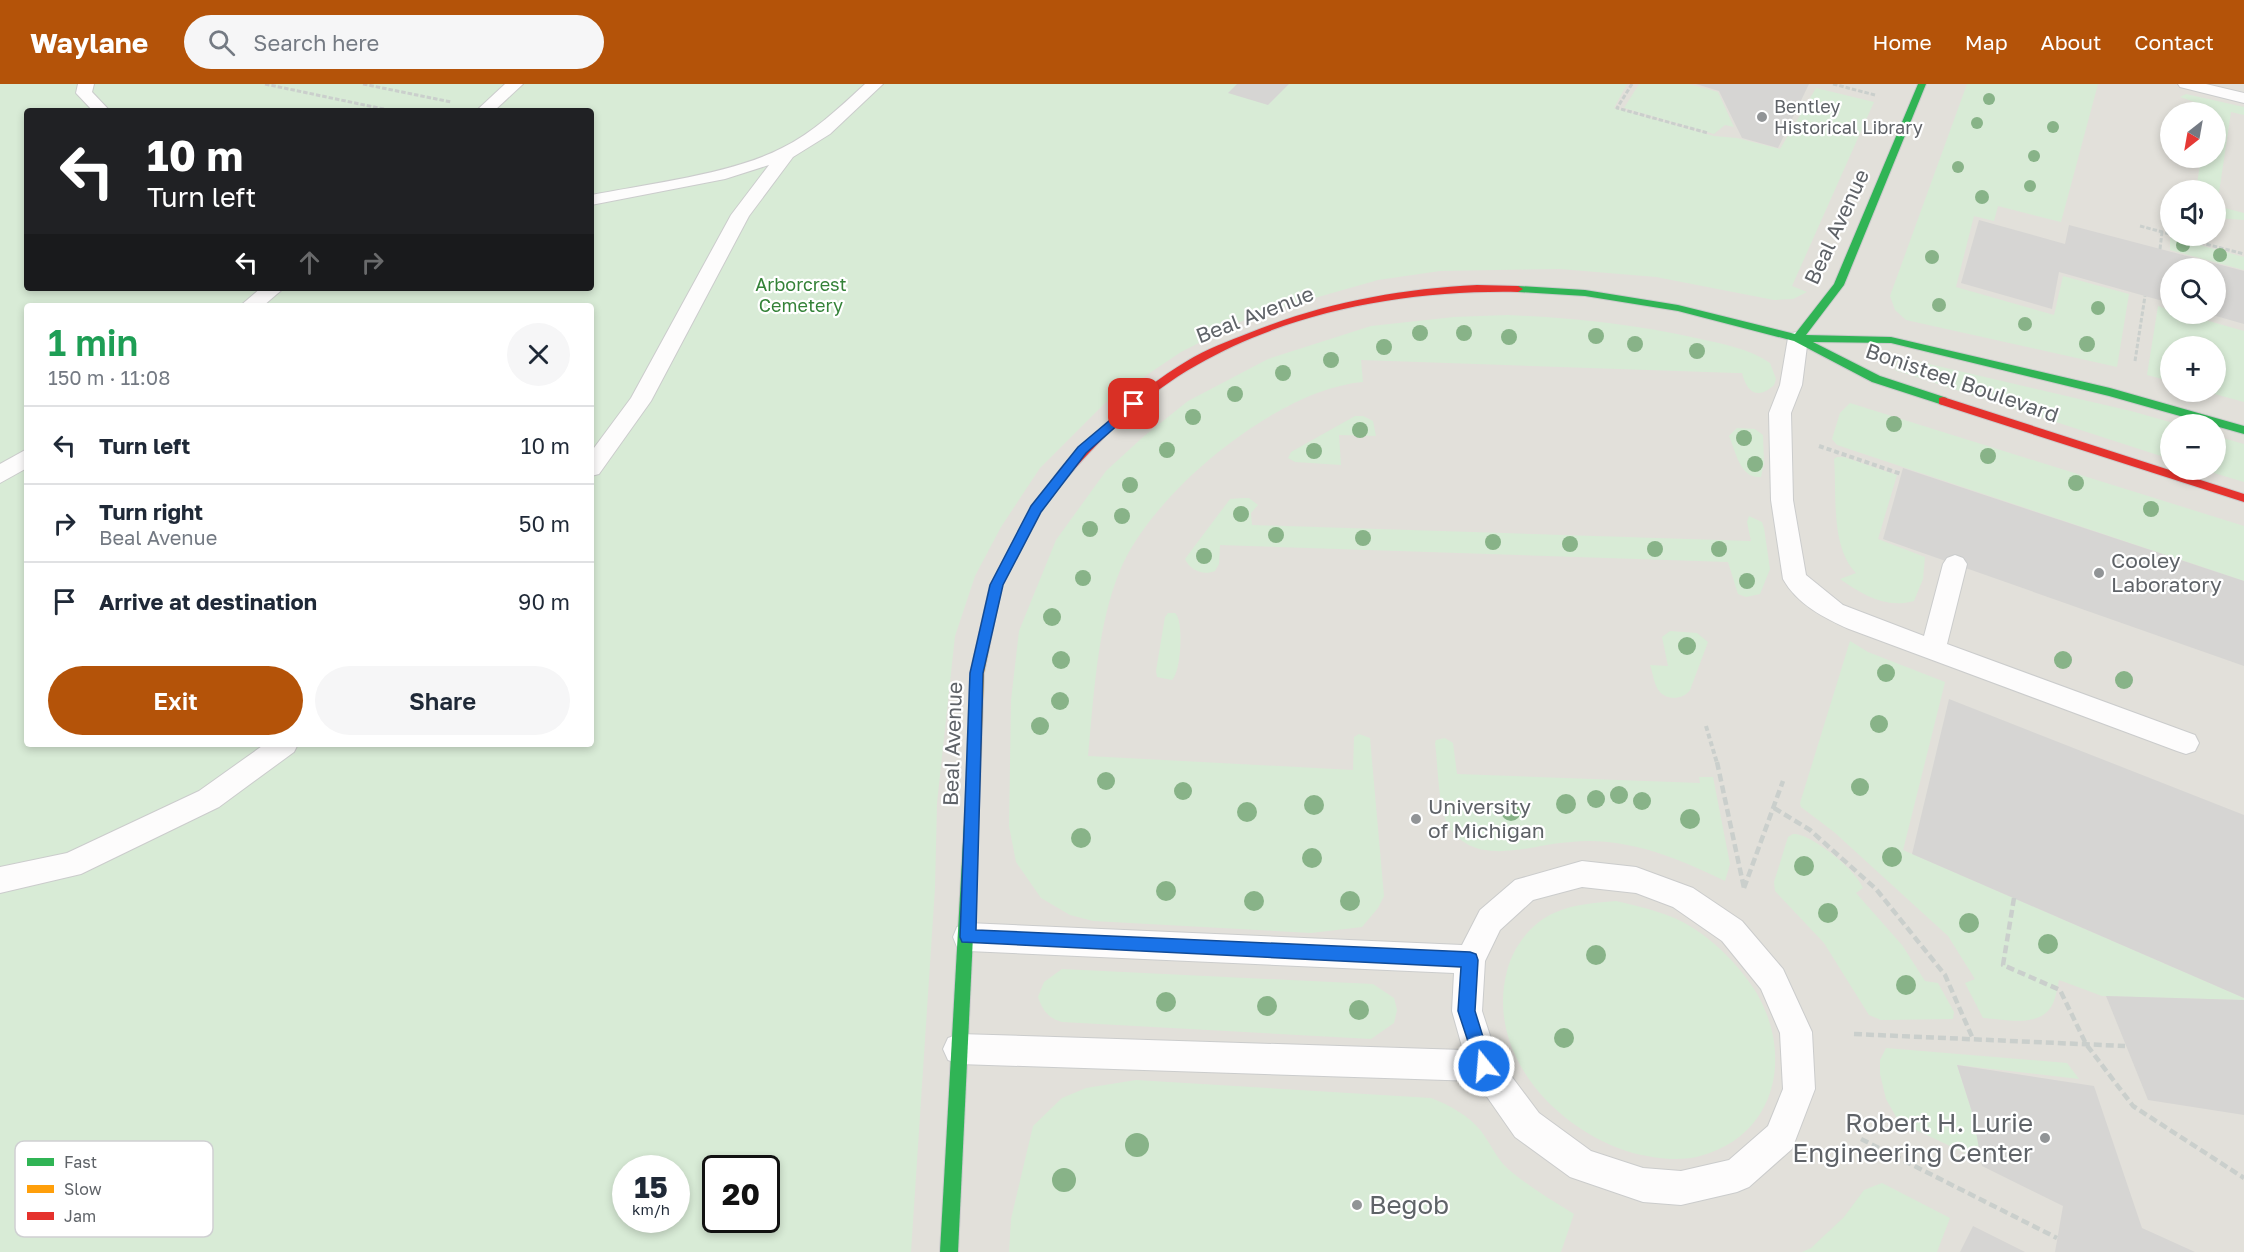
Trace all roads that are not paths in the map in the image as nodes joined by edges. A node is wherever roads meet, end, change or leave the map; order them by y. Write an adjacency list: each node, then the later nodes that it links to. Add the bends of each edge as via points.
1 (86, 84): 7 (lane, via 84,93)
2 (516, 84): 8 (lane)
3 (875, 84): 9 (lane, via 824,130)
4 (1922, 84): 13 (street, Beal Avenue, via 1839,285)
5 (2186, 84): 6 (lane)
6 (2244, 98)
7 (99, 108)
8 (487, 108)
9 (787, 153): 10 (lane, via 725,174); 16 (lane, via 740,215 640,401)
10 (594, 199)
11 (270, 291): 12 (lane)
12 (254, 303)
13 (1798, 338): 14 (street, Bonisteel Boulevard, via 1891,340 2110,392); 18 (street, Bonisteel Boulevard, via 1876,379); 20 (lane, via 1791,386 1780,413 1782,500 1795,579 1834,612); 24 (street, Beal Avenue, via 1678,308 1586,293 1505,288 1406,293 1333,308 1269,328 1195,361 1134,404 1082,450 1036,510 996,585 977,673)
14 (2244, 430)
15 (24, 460): 17 (lane)
16 (594, 464)
17 (0, 475)
18 (2244, 498)
19 (1955, 564): 20 (lane)
20 (1933, 650): 21 (lane)
21 (2186, 743)
22 (281, 747): 23 (lane, via 209,800 71,865)
23 (0, 880)
24 (968, 937): 25 (lane); 26 (street, Beal Avenue)
25 (1470, 960): 27 (lane, via 1467,1011); 27 (lane, via 1490,920 1525,889 1582,874 1636,880 1683,897 1732,931 1772,979 1796,1032 1799,1089 1780,1137 1737,1175 1681,1188 1643,1185 1582,1165 1527,1125)
26 (959, 1049): 27 (lane); 28 (street, Beal Avenue)
27 (1484, 1066)
28 (949, 1252)

